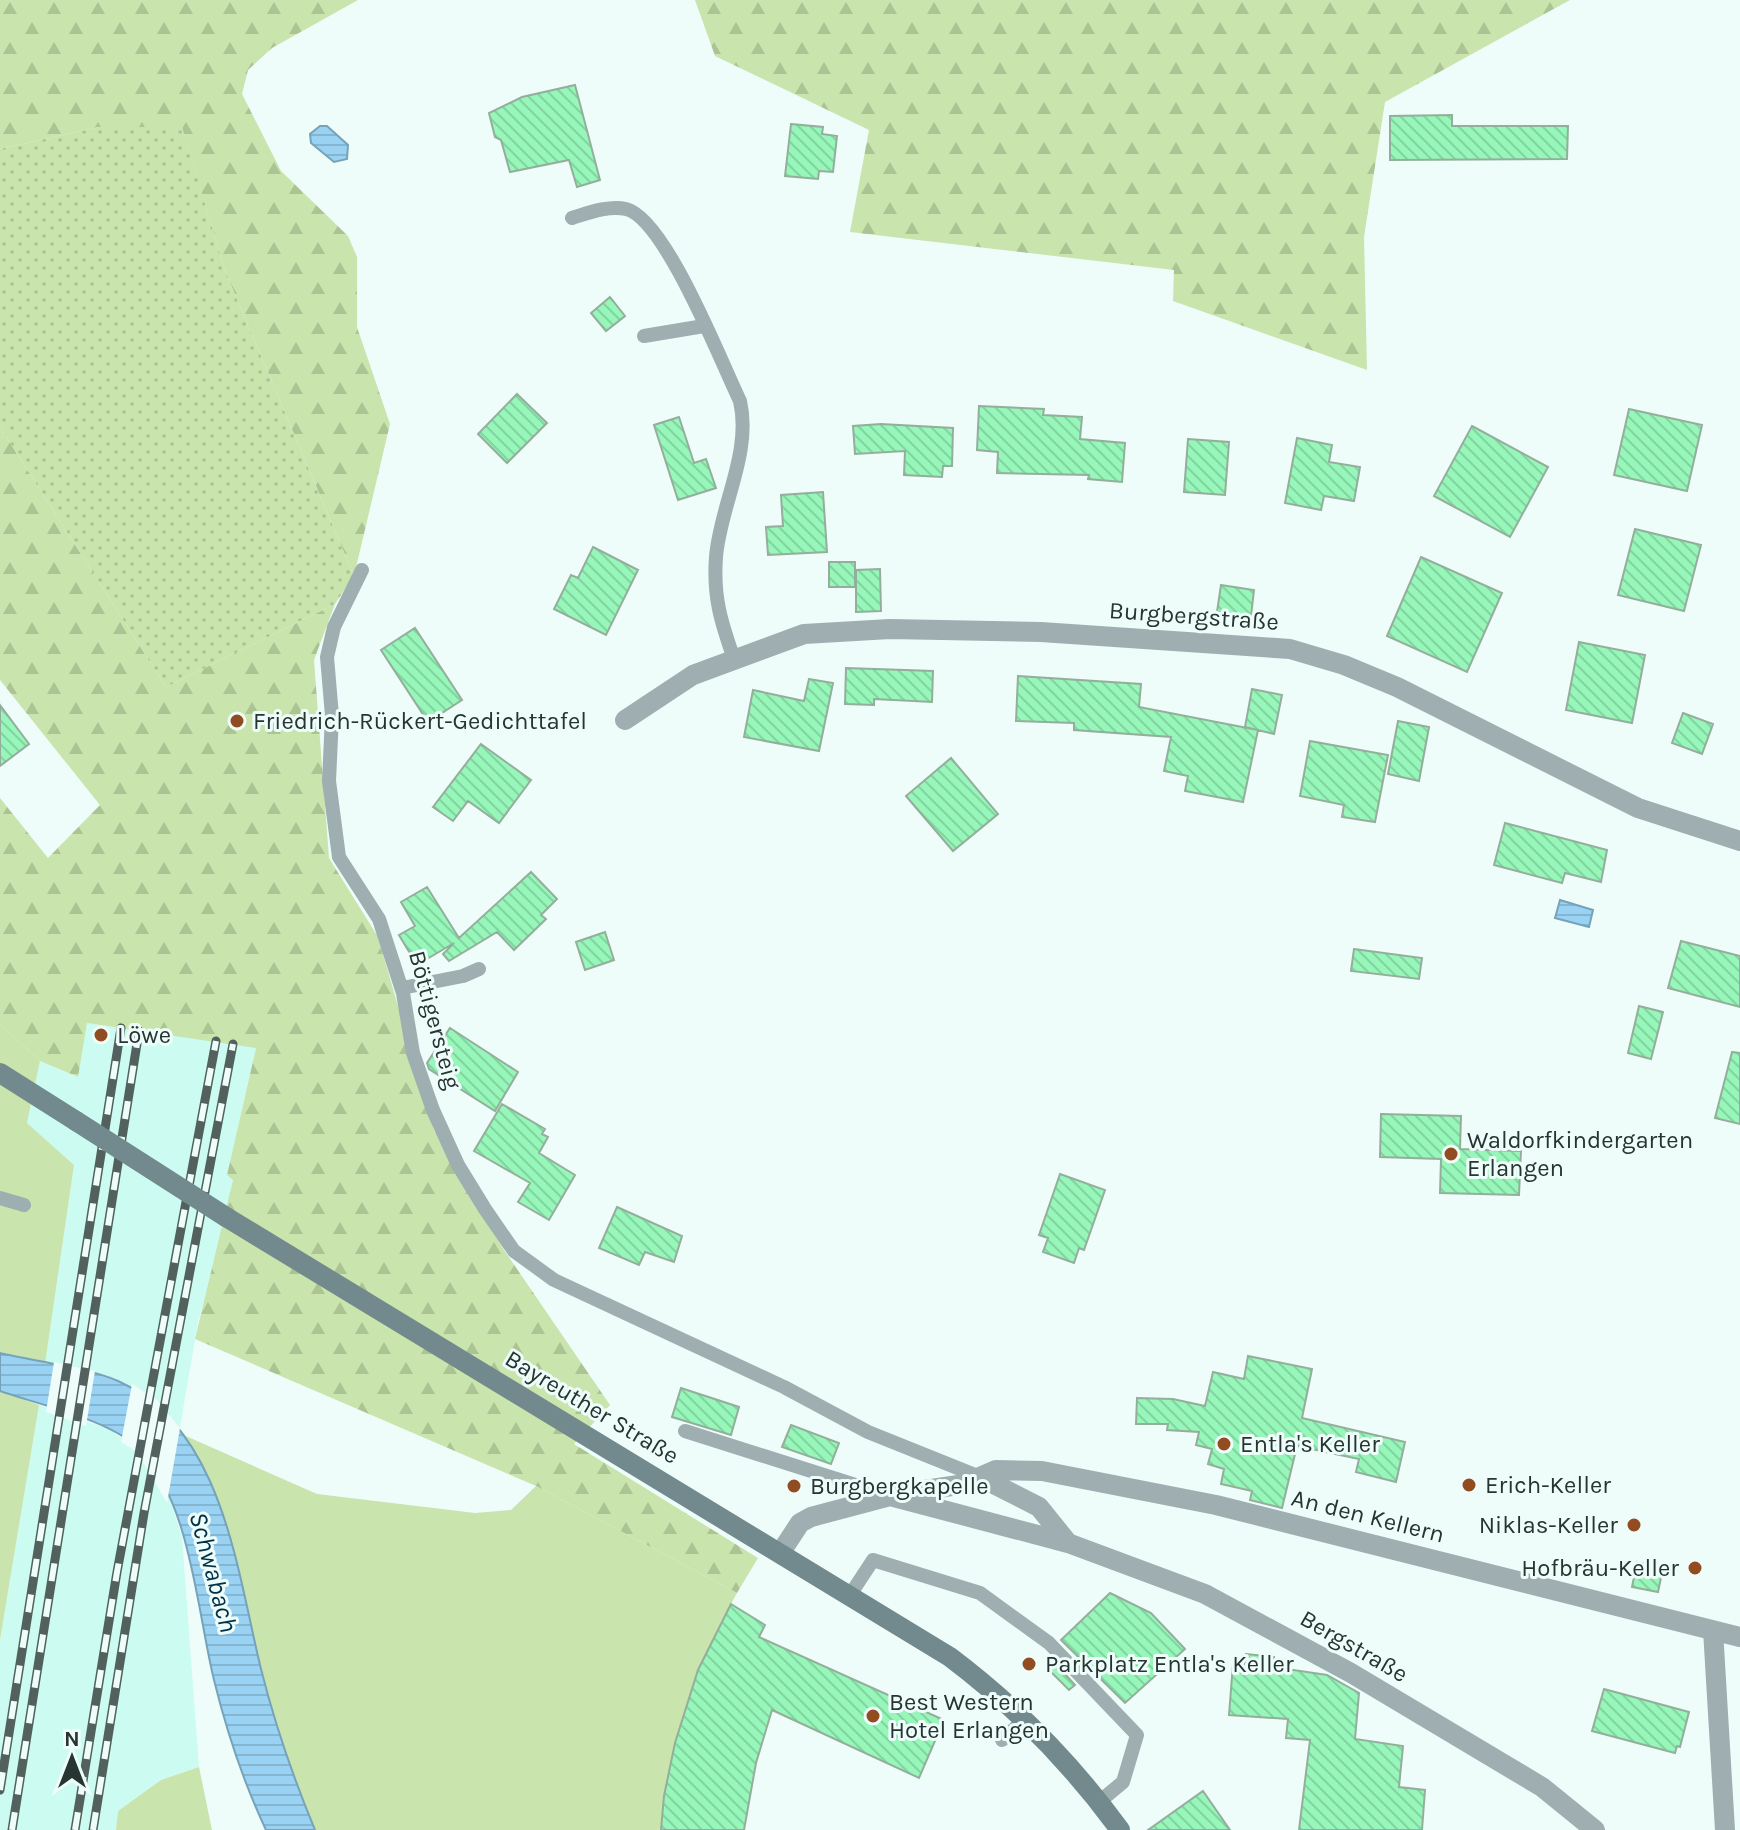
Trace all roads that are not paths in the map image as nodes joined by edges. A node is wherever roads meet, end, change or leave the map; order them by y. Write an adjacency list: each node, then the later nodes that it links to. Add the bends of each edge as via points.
1 (572, 218): 2 (lane, via 625,209 642,216 665,245)
2 (704, 326): 3 (lane); 5 (lane, via 744,417 716,555 715,605)
3 (644, 336)
4 (362, 570): 9 (lane, Böttigersteig, via 334,627 327,657 332,819 339,857 379,919)
5 (734, 659): 6 (street, Burgbergstraße, via 693,675); 7 (street, Burgbergstraße, via 804,634 890,629 1041,632 1290,649 1397,687 1638,808)
6 (625, 720)
7 (1740, 841)
8 (479, 969): 9 (lane)
9 (402, 988): 14 (lane, Böttigersteig, via 413,1053 433,1110 458,1165 514,1251 554,1280 629,1317 784,1387 868,1432)
10 (0, 1073): 17 (street, Bayreuther Straße, bridge, via 226,1217)
11 (0, 1198): 12 (lane)
12 (24, 1205)
13 (685, 1431): 15 (lane)
14 (980, 1477): 15 (street); 16 (street, Böttigersteig, via 1039,1507); 19 (street, An den Kellern, via 996,1470 1042,1471 1216,1505)
15 (890, 1496): 16 (street); 17 (street, via 811,1517 800,1523)
16 (1068, 1543): 25 (street, Bergstraße, via 1205,1594 1323,1657 1542,1787)
17 (781, 1552): 18 (street, Bayreuther Straße)
18 (850, 1595): 21 (street, Bayreuther Straße, via 950,1657); 23 (lane, via 873,1560 980,1593 1049,1643 1137,1735 1123,1782)
19 (1713, 1630): 20 (street, An den Kellern); 26 (street)
20 (1740, 1637)
21 (1024, 1720): 22 (lane); 23 (street, Bayreuther Straße)
22 (1002, 1740)
23 (1099, 1802): 24 (street, Bayreuther Straße)
24 (1120, 1830)
25 (1595, 1830)
26 (1725, 1830)

